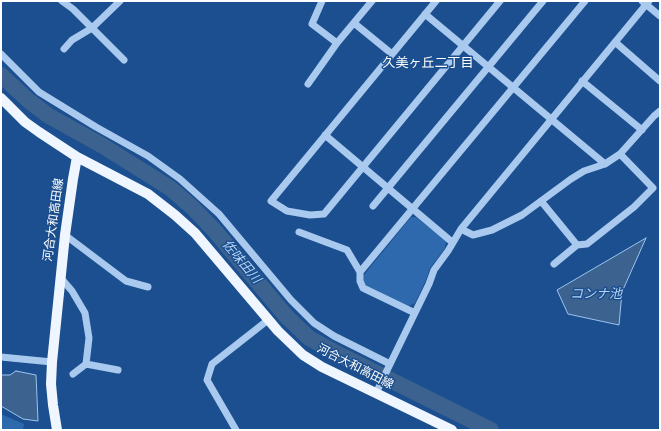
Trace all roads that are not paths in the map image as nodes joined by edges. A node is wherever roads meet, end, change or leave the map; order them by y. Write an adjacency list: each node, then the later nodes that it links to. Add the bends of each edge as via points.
1 (62, 1): 13 (street)
2 (120, 1): 13 (street)
3 (322, 1): 15 (street, via 312,24)
4 (372, 1): 12 (street)
5 (436, 1): 10 (street)
6 (500, 1): 16 (street)
7 (543, 1): 21 (street)
8 (585, 1): 25 (street)
9 (646, 2): 11 (street); 14 (street)
10 (425, 14): 16 (street); 19 (street)
11 (660, 16)
12 (354, 23): 15 (street); 19 (street)
13 (92, 28): 17 (street, via 72,40); 20 (street)
14 (615, 42): 22 (street); 23 (street)
15 (337, 43): 24 (street)
16 (463, 45): 21 (street); 34 (street)
17 (64, 49)
18 (1, 54): 53 (street, via 39,92 148,156 180,179 219,214 290,300 314,323)
19 (392, 54): 30 (street)
20 (124, 60)
21 (488, 67): 25 (street); 35 (street)
22 (582, 81): 28 (street); 29 (street)
23 (660, 81)
24 (308, 84)
25 (513, 88): 28 (street); 38 (street)
26 (1, 98): 32 (main road, 河合大和高田線, via 38,132)
27 (660, 111): 29 (street)
28 (551, 119): 33 (street); 39 (street)
29 (642, 130): 31 (street)
30 (325, 135): 34 (street); 34 (street, via 271,201 287,211 310,215 324,214)
31 (620, 154): 33 (street); 43 (street, via 653,188 634,207 587,244)
32 (78, 156): 41 (main road, 河合大和高田線); 49 (main road, 河合大和高田線, via 148,194 175,215 195,233)
33 (605, 164): 36 (street, via 584,171)
34 (363, 167): 35 (street)
35 (388, 188): 37 (street); 38 (street)
36 (541, 202): 39 (street, via 492,230 472,235); 43 (street)
37 (373, 206)
38 (412, 208): 42 (street); 45 (street)
39 (461, 229): 42 (street)
40 (299, 232): 45 (street, via 347,250)
41 (65, 235): 46 (main road, 河合大和高田線); 47 (street, via 126,281)
42 (452, 242): 48 (street, via 434,270)
43 (578, 245): 44 (street)
44 (554, 264)
45 (360, 272): 48 (street, via 362,288)
46 (60, 277): 51 (main road, 河合大和高田線); 52 (street, via 85,313 89,338)
47 (148, 287)
48 (415, 313): 53 (street)
49 (268, 320): 56 (main road, 河合大和高田線, via 303,355); 58 (street, via 212,364 207,380)
50 (1, 357): 51 (street)
51 (52, 362): 57 (main road, 河合大和高田線, via 51,384)
52 (86, 364): 54 (street); 55 (street)
53 (390, 364): 56 (street)
54 (118, 370)
55 (73, 374)
56 (376, 393): 59 (main road, 河合大和高田線)
57 (57, 430)
58 (236, 430)
59 (452, 430)

